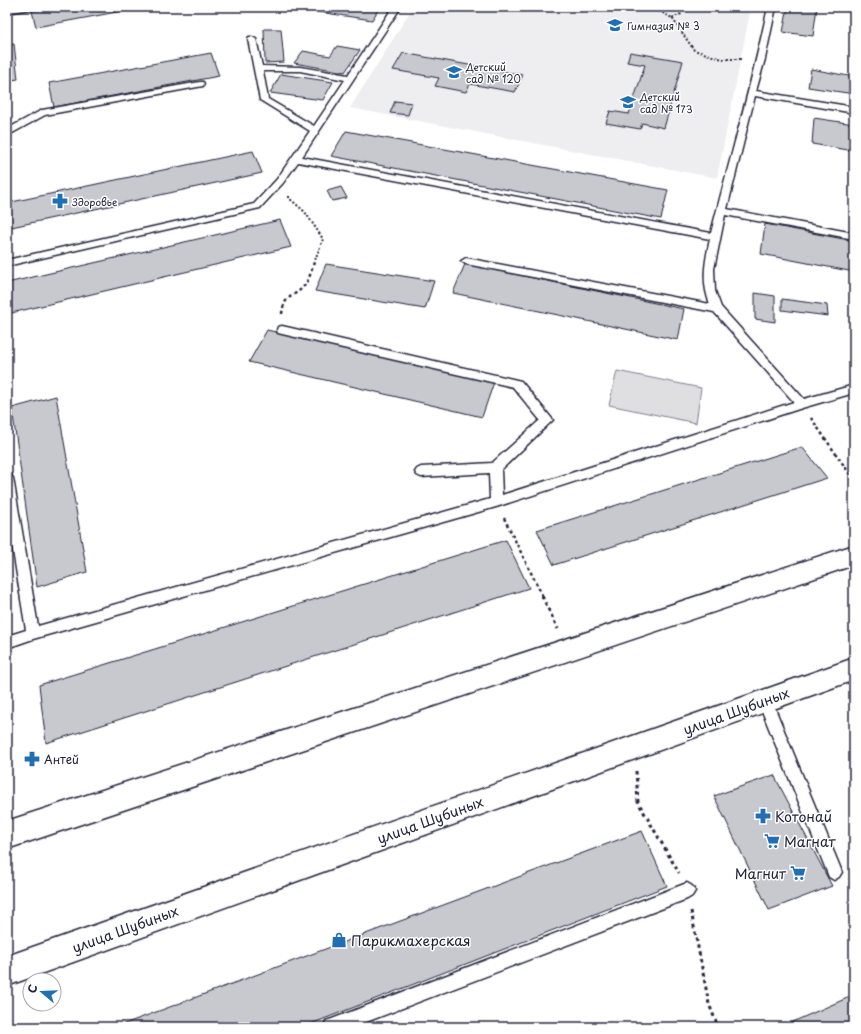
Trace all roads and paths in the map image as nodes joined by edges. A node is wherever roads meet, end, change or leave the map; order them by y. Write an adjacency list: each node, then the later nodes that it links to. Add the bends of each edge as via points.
1 (28, 7): 6 (lane)
2 (397, 7): 11 (lane)
3 (652, 7): 7 (path)
4 (683, 7): 7 (path, via 681,14)
5 (772, 7): 9 (lane)
6 (7, 11)
7 (672, 18): 9 (path, via 694,50 722,59)
8 (252, 38): 10 (lane)
9 (761, 60): 13 (lane)
10 (258, 68): 11 (lane, via 300,68); 15 (lane, via 264,100)
11 (349, 78): 15 (lane)
12 (200, 84): 16 (lane, via 42,113)
13 (752, 93): 14 (lane); 18 (lane)
14 (854, 110)
15 (315, 130): 17 (lane)
16 (7, 133)
17 (296, 159): 20 (lane); 22 (lane, via 257,206); 24 (path, via 288,181 289,198 305,212 322,239 305,286 287,297 282,305)
18 (721, 211): 19 (lane); 20 (lane)
19 (854, 236)
20 (715, 237): 23 (lane, via 709,269 710,291)
21 (466, 261): 23 (lane)
22 (7, 263)
23 (717, 309): 26 (lane)
24 (282, 330): 27 (lane, via 517,384 547,420)
25 (854, 389): 26 (lane)
26 (802, 404): 30 (path); 31 (lane)
27 (495, 468): 28 (lane); 31 (lane)
28 (421, 472)
29 (7, 478): 34 (lane)
30 (854, 480)
31 (496, 502): 33 (path); 34 (lane)
32 (854, 555): 39 (main road)
33 (560, 632)
34 (32, 633): 35 (lane)
35 (7, 642)
36 (854, 669): 37 (main road, улица Шубиных)
37 (765, 701): 38 (main road, улица Шубиных); 40 (lane)
38 (635, 747): 41 (path, via 638,802); 42 (main road, улица Шубиных)
39 (7, 835)
40 (834, 872)
41 (687, 891): 43 (lane); 44 (path, via 709,1004)
42 (7, 971)
43 (332, 1027)
44 (718, 1027)

